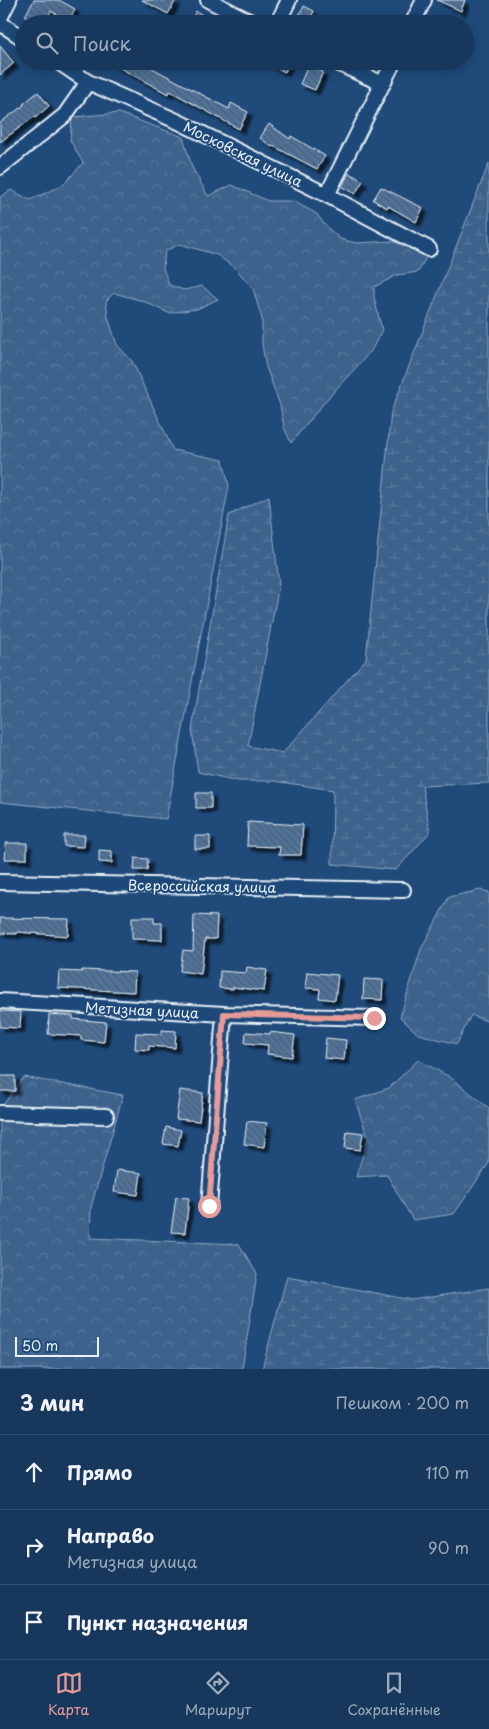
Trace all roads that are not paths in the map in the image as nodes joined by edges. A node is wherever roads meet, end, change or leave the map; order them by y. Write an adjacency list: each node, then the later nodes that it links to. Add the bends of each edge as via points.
1 (9, 0): 8 (street)
2 (208, 0): 5 (street)
3 (288, 0): 6 (street)
4 (424, 0): 7 (street)
5 (237, 15)
6 (281, 15)
7 (416, 15)
8 (0, 18)
9 (0, 23): 10 (street)
10 (15, 33)
11 (70, 70): 14 (street, Московская улица)
12 (353, 70): 15 (street)
13 (390, 70): 15 (street)
14 (88, 82): 16 (street, via 65,115); 17 (street, Московская улица, via 179,122)
15 (383, 84): 17 (street)
16 (0, 167)
17 (327, 195): 18 (street, Московская улица)
18 (429, 249)
19 (0, 882): 20 (street, Всероссийская улица)
20 (403, 890)
21 (0, 1001): 22 (street, Метизная улица)
22 (224, 1014): 23 (street, Метизная улица); 26 (street)
23 (374, 1018)
24 (0, 1113): 25 (street)
25 (106, 1116)
26 (209, 1206)

